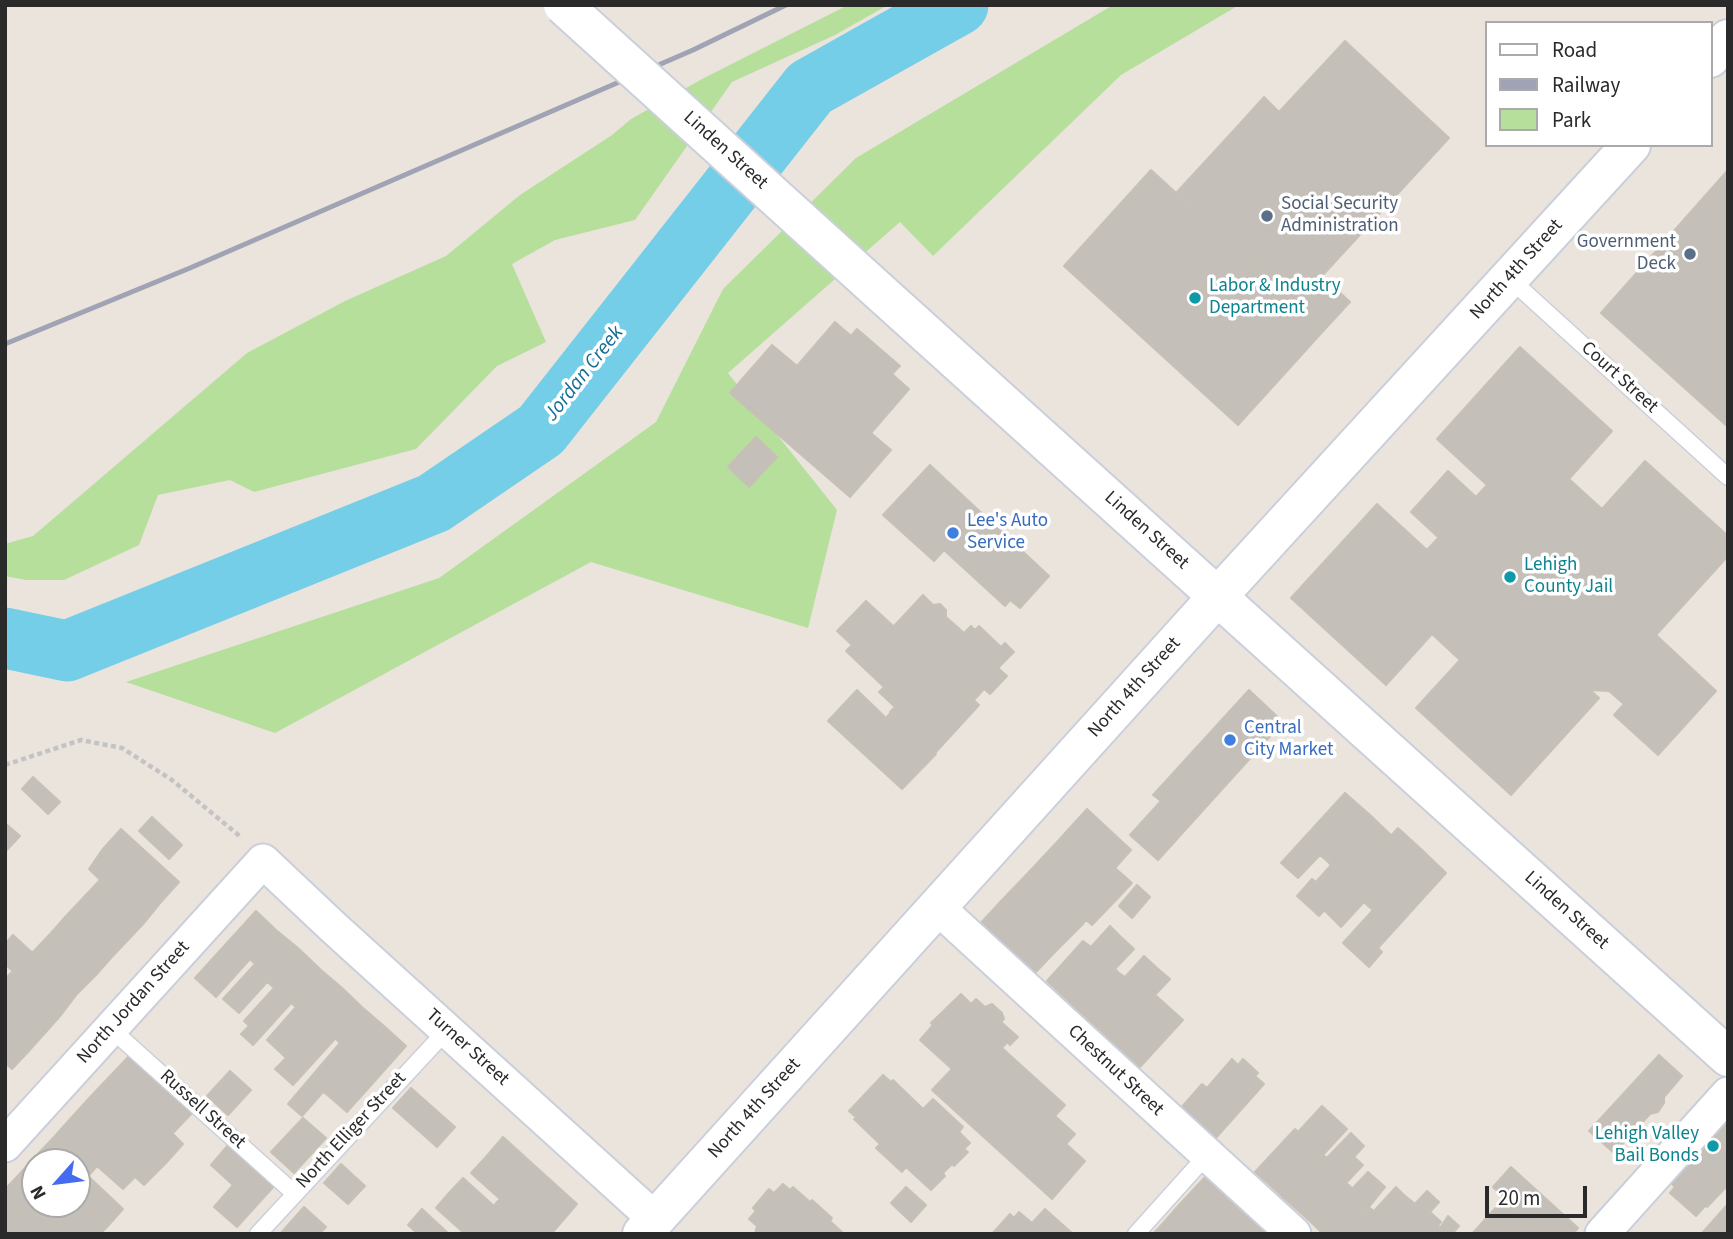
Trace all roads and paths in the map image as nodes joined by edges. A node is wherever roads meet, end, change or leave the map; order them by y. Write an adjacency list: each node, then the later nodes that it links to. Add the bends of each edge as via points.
1 (563, 5): 7 (main road, Linden Street, bridge)
2 (1728, 39): 3 (main road)
3 (1712, 56)
4 (1629, 147): 5 (main road, North 4th Street)
5 (1509, 278): 6 (lane, Court Street); 7 (main road, North 4th Street)
6 (1728, 477)
7 (1218, 596): 10 (main road, North 4th Street); 13 (main road, Linden Street)
8 (5, 765): 9 (path, via 81,740 122,748 210,809)
9 (264, 861): 11 (street, North Jordan Street); 12 (street, Turner Street)
10 (937, 907): 16 (street, Chestnut Street); 18 (main road, North 4th Street)
11 (110, 1028): 15 (street, North Jordan Street); 17 (lane, Russell Street)
12 (447, 1030): 17 (lane, North Elliger Street); 18 (street, Turner Street)
13 (1728, 1057)
14 (1728, 1094): 22 (street)
15 (5, 1145)
16 (1207, 1155): 20 (lane); 21 (street, Chestnut Street)
17 (294, 1193): 19 (lane, North Elliger Street)
18 (656, 1229)
19 (258, 1234)
20 (1136, 1234)
21 (1294, 1234)
22 (1602, 1234)

